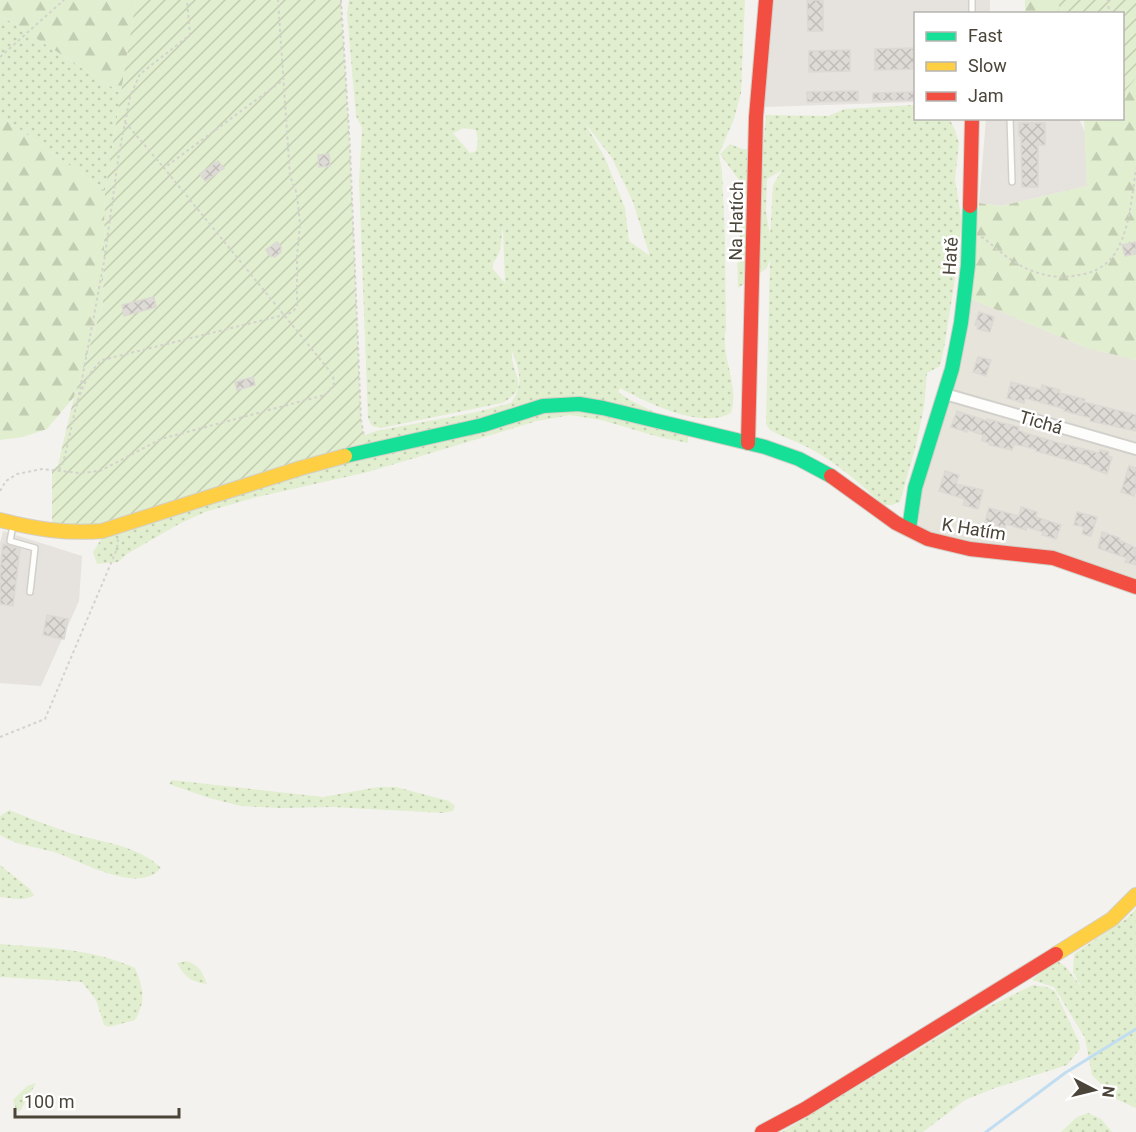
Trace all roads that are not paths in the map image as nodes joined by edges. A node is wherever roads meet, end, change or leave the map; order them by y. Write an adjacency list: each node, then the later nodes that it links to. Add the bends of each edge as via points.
1 (766, 0): 6 (street, Na Hatích, via 756,117)
2 (972, 120): 5 (street, Hatě, via 965,293)
3 (1010, 120): 4 (lane)
4 (1012, 182)
5 (945, 394): 7 (street, Tichá); 9 (street, via 915,489)
6 (748, 443): 8 (street, K Hatím, via 603,408 560,404 301,468 119,527 52,534); 9 (street, K Hatím, via 810,464 888,520)
7 (1136, 449)
8 (7, 522): 11 (lane, via 10,541 35,548)
9 (909, 529): 10 (street, K Hatím, via 957,547 1055,559)
10 (1136, 587)
11 (30, 592)
12 (1136, 895): 13 (street, via 1097,929)
13 (762, 1132)

